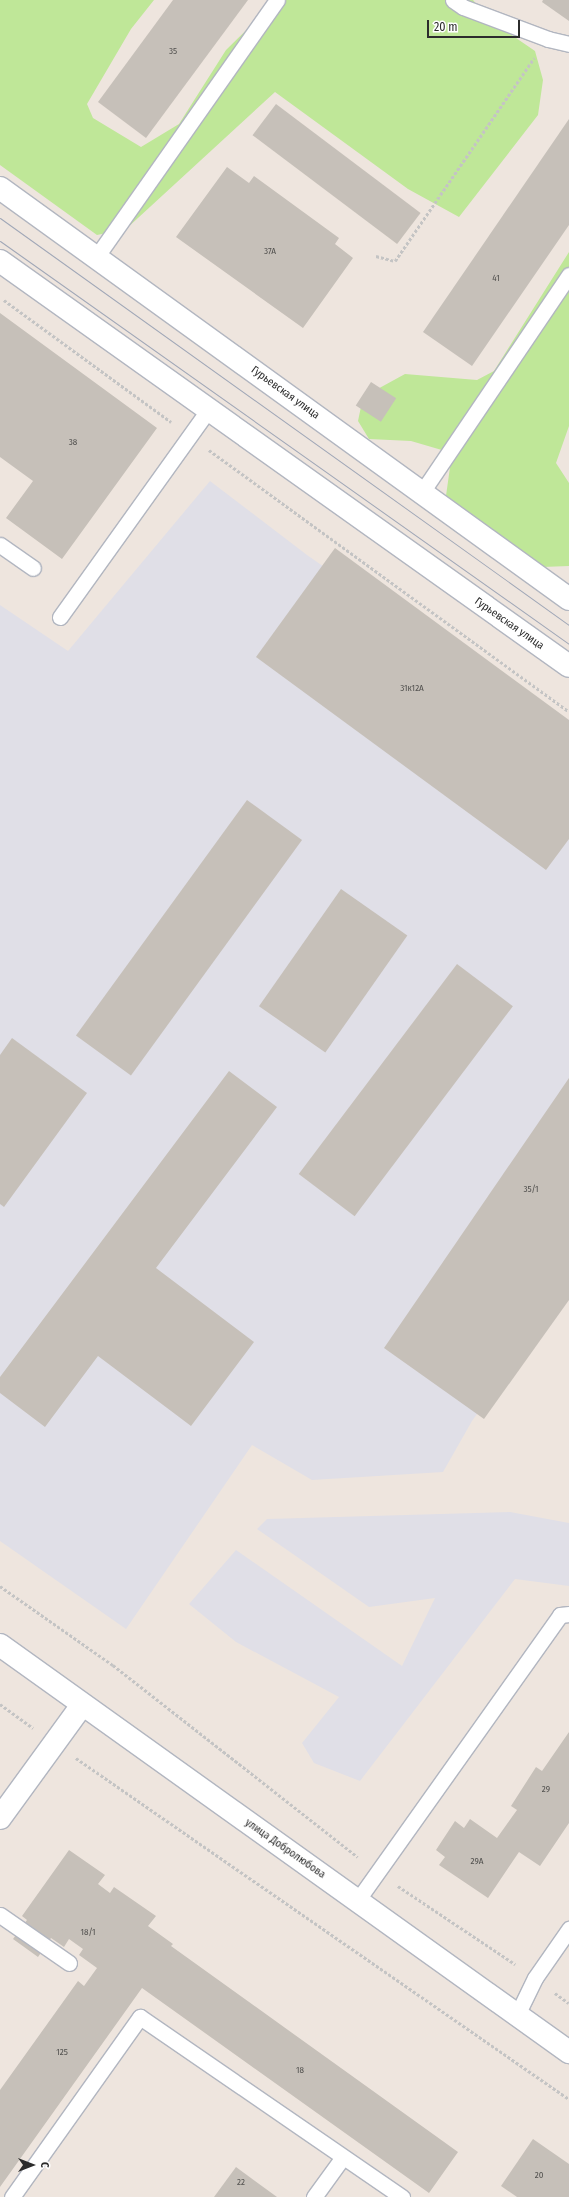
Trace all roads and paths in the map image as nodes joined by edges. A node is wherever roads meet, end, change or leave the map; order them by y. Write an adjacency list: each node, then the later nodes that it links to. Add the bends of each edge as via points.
1 (278, 0): 6 (lane)
2 (453, 0): 3 (lane, via 463,7)
3 (548, 39): 4 (lane); 7 (path, via 394,262)
4 (569, 44)
5 (0, 188): 6 (street, Гурьевская улица)
6 (98, 256): 13 (street, Гурьевская улица)
7 (376, 256)
8 (0, 261): 11 (street, Гурьевская улица)
9 (569, 275): 13 (lane)
10 (0, 297): 12 (path)
11 (209, 409): 12 (lane); 18 (street, Гурьевская улица)
12 (189, 436): 17 (lane); 19 (path)
13 (422, 492): 16 (street, Гурьевская улица)
14 (0, 545): 15 (lane)
15 (33, 568)
16 (569, 599)
17 (60, 617)
18 (569, 666)
19 (569, 712)
20 (0, 1586): 27 (path, via 113,1665)
21 (569, 1614): 27 (lane, via 560,1615)
22 (0, 1646): 24 (street, улица Добролюбова)
23 (0, 1704): 25 (path)
24 (82, 1705): 25 (street); 28 (street, улица Добролюбова)
25 (54, 1743): 26 (street); 36 (path)
26 (0, 1818)
27 (377, 1872): 28 (lane); 32 (path)
28 (357, 1901): 34 (street, улица Добролюбова)
29 (0, 1915): 31 (lane)
30 (569, 1929): 32 (lane)
31 (69, 1963)
32 (535, 1978): 33 (path); 34 (lane)
33 (569, 2004)
34 (517, 2015): 35 (street, улица Добролюбова)
35 (569, 2052)
36 (569, 2099)
37 (343, 2157): 38 (lane, via 140,2017); 39 (lane); 40 (lane)
38 (12, 2197)
39 (314, 2197)
40 (402, 2197)

